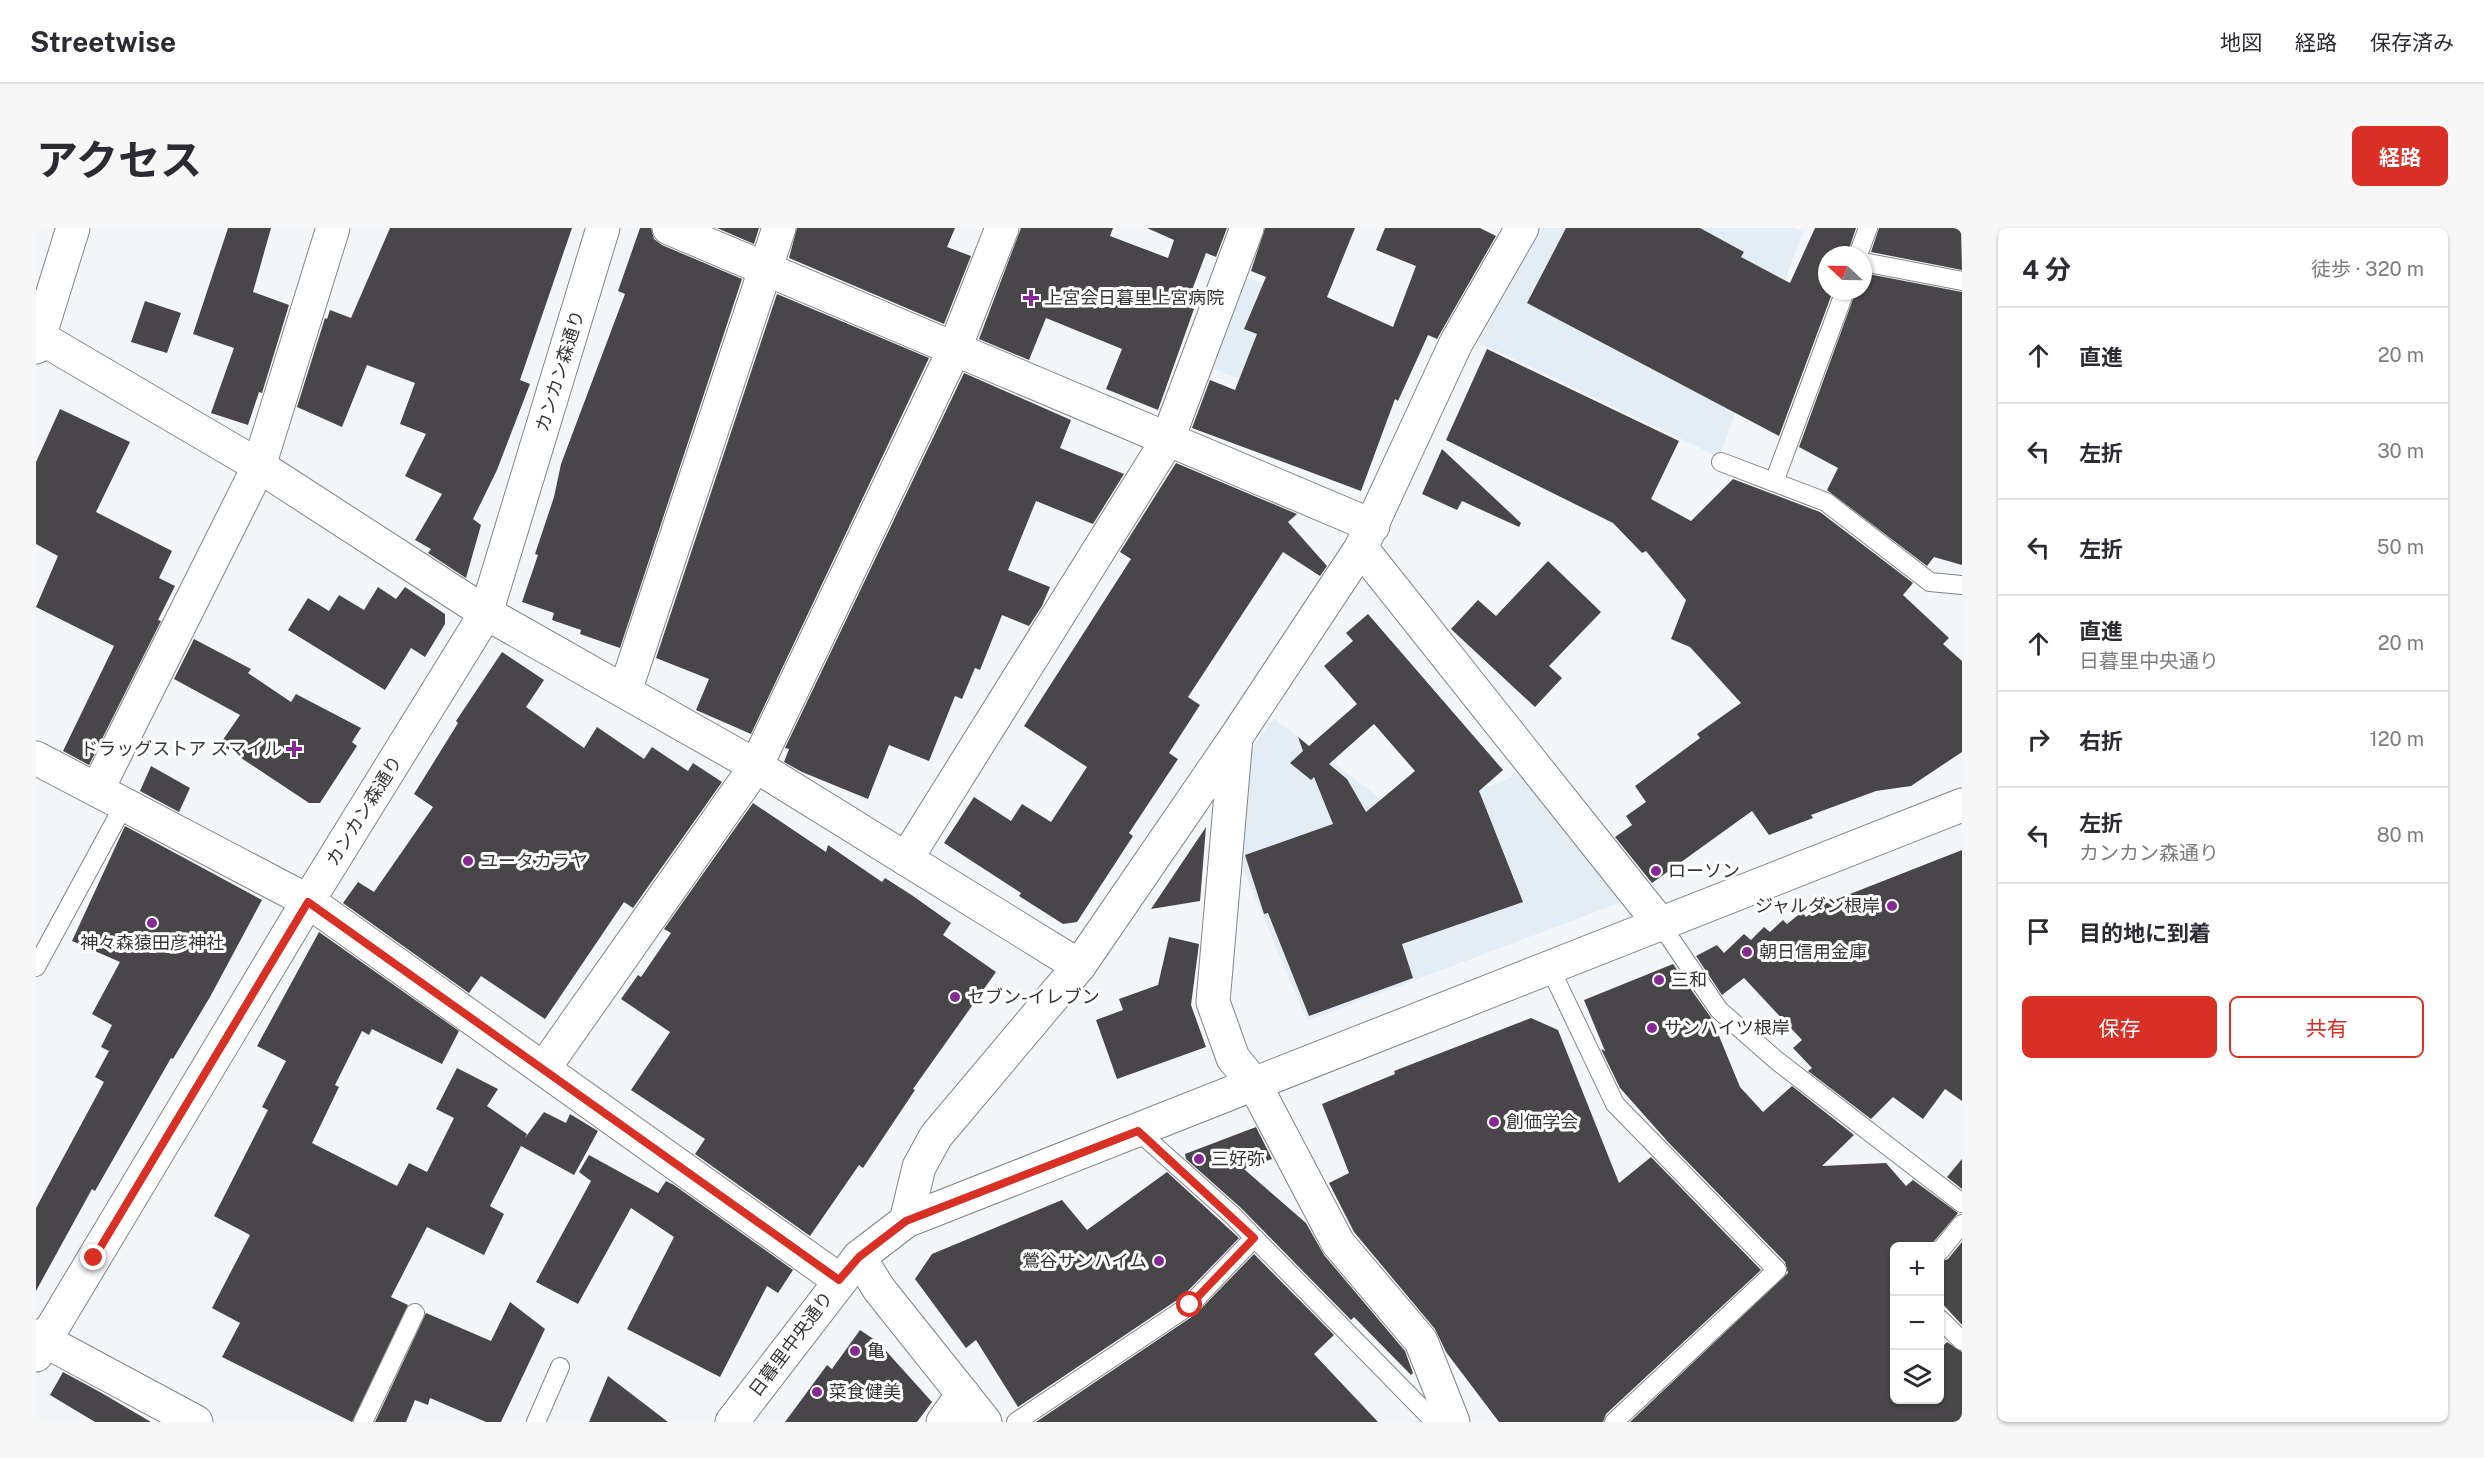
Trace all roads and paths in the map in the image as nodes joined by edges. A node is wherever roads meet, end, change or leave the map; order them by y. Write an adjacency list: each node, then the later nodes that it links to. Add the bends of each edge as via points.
1 (73, 228): 15 (street)
2 (333, 228): 19 (street)
3 (603, 228): 23 (street, カンカン森通り)
4 (669, 228): 12 (street)
5 (779, 228): 12 (street)
6 (1002, 228): 16 (street)
7 (1247, 228): 17 (street)
8 (1522, 228): 21 (street, via 1456,343)
9 (1868, 228): 10 (lane)
10 (1861, 246)
11 (1872, 264): 13 (lane)
12 (766, 267): 16 (street); 24 (street)
13 (1962, 281)
14 (1842, 300): 20 (lane)
15 (38, 340): 19 (street)
16 (954, 350): 17 (street); 27 (street)
17 (1167, 441): 21 (street); 30 (street)
18 (1720, 462): 20 (lane)
19 (259, 466): 23 (street); 28 (street)
20 (1774, 482): 22 (lane, via 1826,502 1930,582)
21 (1367, 537): 25 (street); 32 (street)
22 (1962, 585)
23 (486, 613): 24 (street); 31 (street, カンカン森通り)
24 (625, 691): 27 (street)
25 (1236, 736): 33 (street); 37 (street, via 1213,1002 1233,1058)
26 (36, 758): 28 (street)
27 (756, 766): 30 (street); 36 (street)
28 (110, 797): 31 (street); 34 (lane)
29 (1962, 805): 32 (street, 日暮里中央通り)
30 (906, 859): 33 (street)
31 (308, 902): 36 (street); 48 (street, カンカン森通り)
32 (1661, 925): 35 (street, 日暮里中央通り); 39 (lane, via 1719,1010 1776,1060)
33 (1079, 966): 40 (street, via 936,1136 919,1167)
34 (36, 967)
35 (1551, 968): 37 (street, 日暮里中央通り); 60 (lane, via 1615,1104 1777,1270)
36 (544, 1068): 44 (street)
37 (1255, 1085): 38 (street, 日暮里中央通り); 59 (street, via 1338,1243 1421,1341)
38 (1138, 1131): 40 (street, 日暮里中央通り); 42 (lane)
39 (1962, 1203)
40 (906, 1221): 44 (street, 日暮里中央通り)
41 (1962, 1224): 43 (lane)
42 (1254, 1238): 57 (lane, via 1190,1305); 58 (lane)
43 (1944, 1246)
44 (849, 1268): 50 (street, via 879,1289); 54 (street, 日暮里中央通り)
45 (415, 1313): 52 (lane)
46 (1944, 1323): 47 (lane)
47 (1962, 1341)
48 (39, 1344): 51 (street)
49 (560, 1367): 53 (lane)
50 (963, 1394): 55 (street); 56 (street)
51 (196, 1422)
52 (363, 1422)
53 (536, 1422)
54 (732, 1422)
55 (943, 1422)
56 (985, 1422)
57 (1016, 1422)
58 (1435, 1422)
59 (1453, 1422)
60 (1614, 1422)

